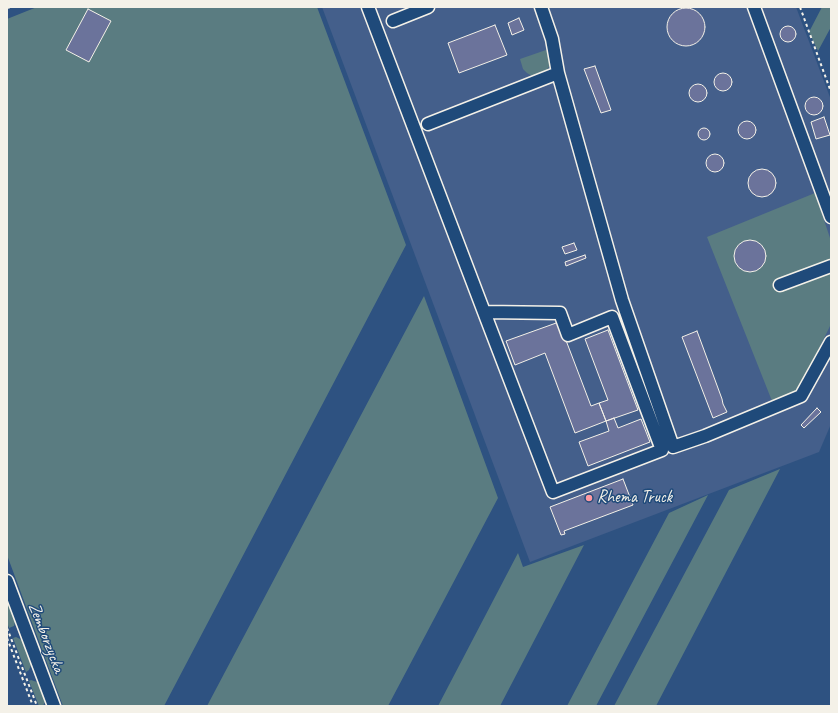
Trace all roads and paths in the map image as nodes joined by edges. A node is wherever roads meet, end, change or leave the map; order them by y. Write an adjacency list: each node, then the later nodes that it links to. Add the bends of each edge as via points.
1 (11, 7): 7 (path)
2 (368, 7): 15 (street)
3 (428, 7): 8 (street)
4 (541, 7): 9 (street, via 552,39)
5 (754, 7): 12 (street)
6 (800, 7): 10 (path)
7 (7, 8)
8 (393, 21)
9 (558, 74): 11 (street); 16 (street, via 622,300 673,447 801,396)
10 (831, 92)
11 (428, 124)
12 (831, 216)
13 (831, 266): 14 (street)
14 (780, 285)
15 (484, 312): 15 (street, via 553,492 662,450 612,317 568,335 560,313)
16 (831, 342)
17 (7, 581): 22 (street, Zemborzycka)
18 (7, 628): 21 (path)
19 (7, 638): 20 (path)
20 (33, 706)
21 (37, 706)
22 (54, 706)

